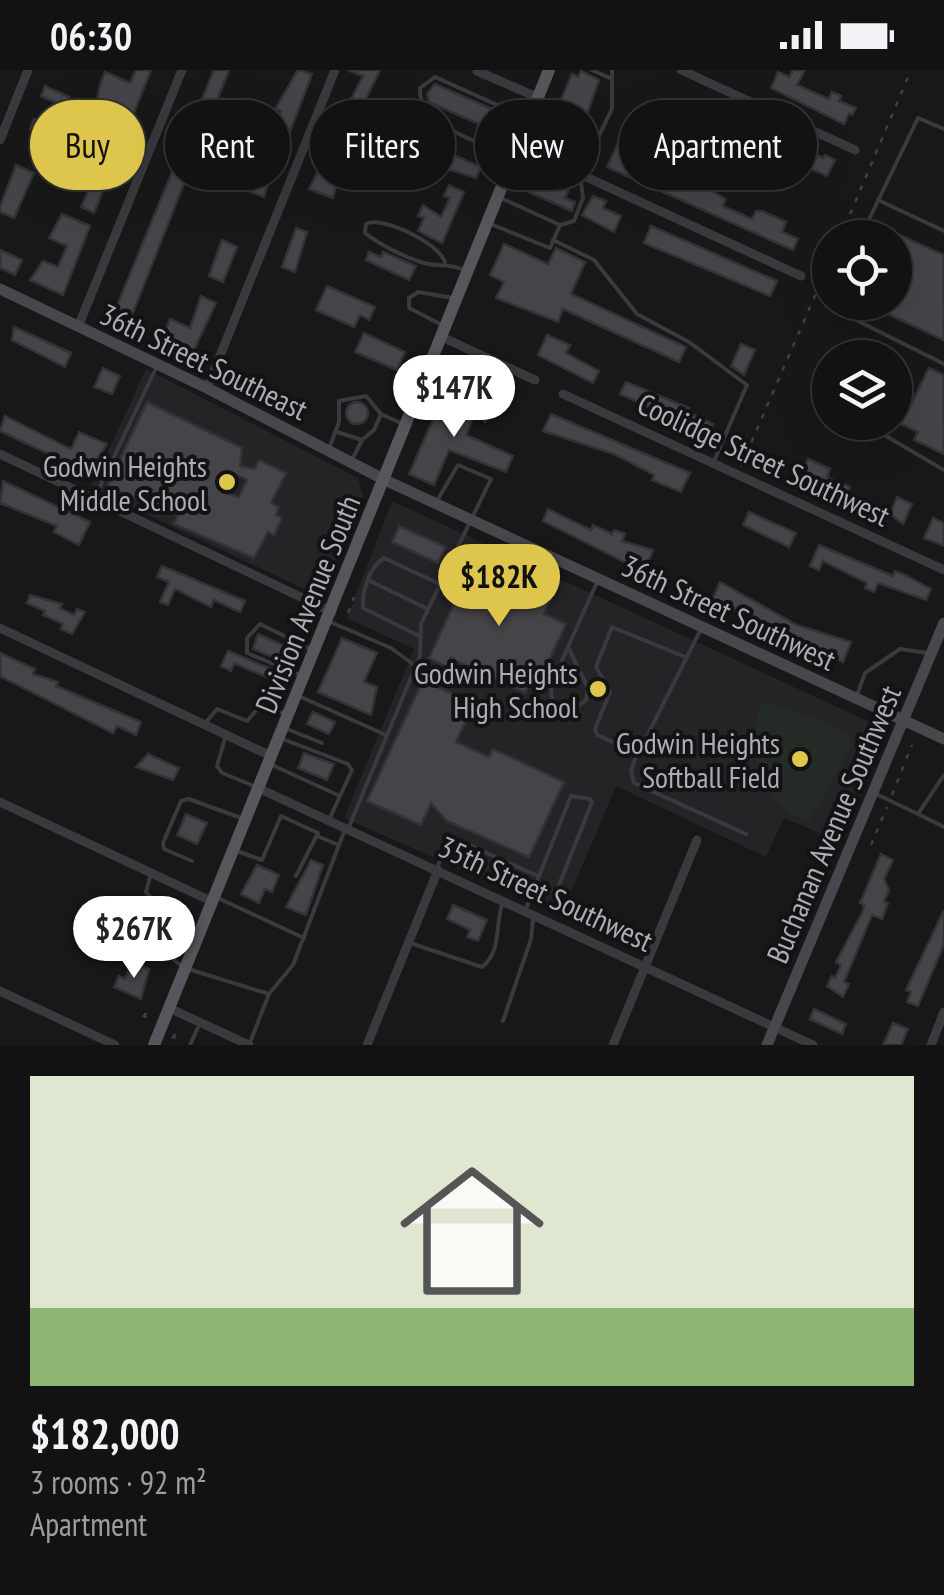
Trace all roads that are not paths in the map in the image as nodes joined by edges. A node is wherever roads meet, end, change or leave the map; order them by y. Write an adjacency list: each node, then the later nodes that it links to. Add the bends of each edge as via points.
1 (28, 70): 15 (street)
2 (182, 70): 33 (street)
3 (335, 70): 40 (street)
4 (476, 70): 10 (street)
5 (550, 70): 10 (main road, Division Avenue South)
6 (592, 70): 9 (lane)
7 (612, 70): 9 (lane)
8 (681, 70): 16 (street)
9 (612, 79): 14 (lane, via 612,110)
10 (538, 98)
11 (486, 100): 13 (lane, via 435,77 420,88 420,104 430,117)
12 (944, 129): 21 (lane, via 918,118)
13 (475, 135)
14 (599, 136)
15 (0, 140)
16 (855, 150)
17 (599, 183): 29 (street)
18 (502, 190): 20 (main road, Division Avenue South)
19 (583, 190): 24 (lane, via 574,220)
20 (499, 197): 23 (main road, Division Avenue South); 24 (lane)
21 (878, 200): 22 (lane); 25 (lane)
22 (869, 220)
23 (488, 223): 26 (lane, via 550,248); 28 (main road, Division Avenue South)
24 (560, 224): 26 (lane)
25 (944, 231)
26 (554, 240): 52 (lane, via 594,260 637,314 748,385)
27 (445, 262): 27 (lane, via 428,264 389,247 365,233 366,224 380,222 430,243); 28 (lane)
28 (468, 272): 31 (main road, Division Avenue South)
29 (801, 276)
30 (0, 289): 33 (street, 36th Street Southeast)
31 (457, 300): 34 (main road, Division Avenue South); 34 (lane, via 418,292 409,298 409,308)
32 (856, 320): 36 (lane)
33 (78, 326): 35 (street, 36th Street Southeast)
34 (444, 332): 37 (street); 38 (main road, Division Avenue South)
35 (158, 364): 40 (street, 36th Street Southeast); 55 (lane)
36 (944, 364)
37 (507, 367): 39 (street); 42 (lane)
38 (429, 370): 42 (lane); 45 (main road, Division Avenue South)
39 (534, 380)
40 (207, 388): 49 (street, 36th Street Southeast)
41 (564, 394): 52 (street, Coolidge Street Southwest)
42 (494, 398): 44 (lane)
43 (381, 414): 45 (lane); 46 (lane, via 366,396 345,396); 47 (lane)
44 (484, 421)
45 (407, 425): 54 (main road, Division Avenue South)
46 (337, 432): 47 (lane); 49 (lane)
47 (362, 440): 51 (lane)
48 (893, 440): 53 (lane)
49 (328, 450): 51 (street, 36th Street Southeast)
50 (0, 454): 55 (street)
51 (351, 462): 54 (street, 36th Street Southeast)
52 (713, 462): 58 (street, Coolidge Street Southwest)
53 (944, 470)
54 (385, 480): 56 (street, 36th Street Southwest); 63 (main road, Division Avenue South)
55 (94, 499): 63 (street)
56 (436, 504): 57 (street, 36th Street Southwest); 57 (lane, via 458,465 491,479)
57 (471, 520): 60 (street, 36th Street Southwest); 61 (lane)
58 (944, 570)
59 (368, 580): 61 (lane, via 384,558); 62 (lane); 67 (lane, via 362,608)
60 (598, 580): 65 (street, 36th Street Southwest); 68 (lane)
61 (440, 584): 62 (lane)
62 (428, 609): 67 (lane)
63 (330, 616): 69 (main road, Division Avenue South); 72 (lane)
64 (944, 623): 70 (street, Buchanan Avenue Southwest)
65 (702, 627): 71 (lane); 75 (street, 36th Street Southwest)
66 (0, 628): 77 (street)
67 (420, 637): 72 (lane)
68 (568, 648): 68 (lane, via 549,694 569,713 578,710 588,688)
69 (315, 651): 73 (main road, Division Avenue South); 73 (lane, via 260,624 246,638 247,653)
70 (931, 654): 75 (lane, via 900,649 865,673); 76 (street, Buchanan Avenue Southwest)
71 (685, 657): 83 (lane); 83 (lane, via 610,630 596,667 610,692 595,732)
72 (414, 665): 80 (lane)
73 (304, 676): 74 (main road, Division Avenue South)
74 (296, 695): 78 (main road, Division Avenue South); 80 (lane)
75 (856, 698): 76 (street, 36th Street Southwest)
76 (904, 720): 81 (street, 36th Street Southwest); 87 (street, Buchanan Avenue Southwest)
77 (205, 725): 78 (lane, via 217,709 247,721 264,705); 79 (street)
78 (283, 727): 82 (lane); 84 (main road, Division Avenue South); 88 (lane, via 352,770)
79 (226, 735): 84 (street); 86 (lane, via 217,766)
80 (386, 735): 96 (lane)
81 (944, 738)
82 (322, 744)
83 (638, 751): 97 (lane, via 630,770 634,783)
84 (270, 760): 86 (main road, Division Avenue South); 88 (lane)
85 (944, 775): 91 (lane)
86 (258, 788): 90 (street, 35th Street Southwest); 93 (main road, Division Avenue South)
87 (874, 792): 91 (lane); 121 (street, Buchanan Avenue Southwest)
88 (340, 796): 94 (lane)
89 (0, 802): 104 (street)
90 (288, 802): 92 (lane); 94 (street, 35th Street Southwest)
91 (918, 814): 95 (lane)
92 (281, 816): 98 (lane); 101 (lane, via 262,860)
93 (245, 820): 101 (main road, Division Avenue South); 102 (lane, via 181,801 164,849)
94 (329, 820): 96 (street, 35th Street Southwest)
95 (944, 827)
96 (347, 828): 100 (lane); 103 (street, 35th Street Southwest)
97 (746, 834)
98 (317, 836): 100 (lane); 105 (lane)
99 (697, 840): 113 (street)
100 (338, 845): 111 (lane)
101 (233, 849): 108 (main road, Division Avenue South)
102 (192, 861)
103 (437, 870): 106 (lane, via 447,847 462,842); 109 (street, 35th Street Southwest); 112 (street)
104 (151, 872): 108 (street); 114 (lane, via 146,892 164,913 160,950)
105 (296, 876)
106 (538, 876): 107 (lane); 107 (lane, via 571,796 590,799 557,890)
107 (533, 894): 110 (lane)
108 (212, 898): 111 (lane); 114 (main road, Division Avenue South)
109 (504, 901): 110 (street, 35th Street Southwest); 112 (lane, via 492,956 482,968)
110 (530, 913): 113 (street, 35th Street Southwest); 119 (lane)
111 (304, 938): 116 (lane)
112 (409, 942): 126 (street)
113 (646, 967): 121 (street, 35th Street Southwest); 127 (street)
114 (185, 968): 116 (lane); 117 (main road, Division Avenue South)
115 (0, 991): 122 (street)
116 (269, 994): 125 (lane)
117 (169, 1008): 120 (street); 123 (main road, Division Avenue South)
118 (944, 1012): 130 (street)
119 (503, 1021)
120 (200, 1023): 124 (lane); 125 (street)
121 (774, 1028): 128 (street, Buchanan Avenue Southwest); 129 (street, 35th Street Southwest)
122 (114, 1045)
123 (154, 1045)
124 (190, 1045)
125 (249, 1045)
126 (367, 1045)
127 (614, 1045)
128 (767, 1045)
129 (813, 1045)
130 (931, 1045)

